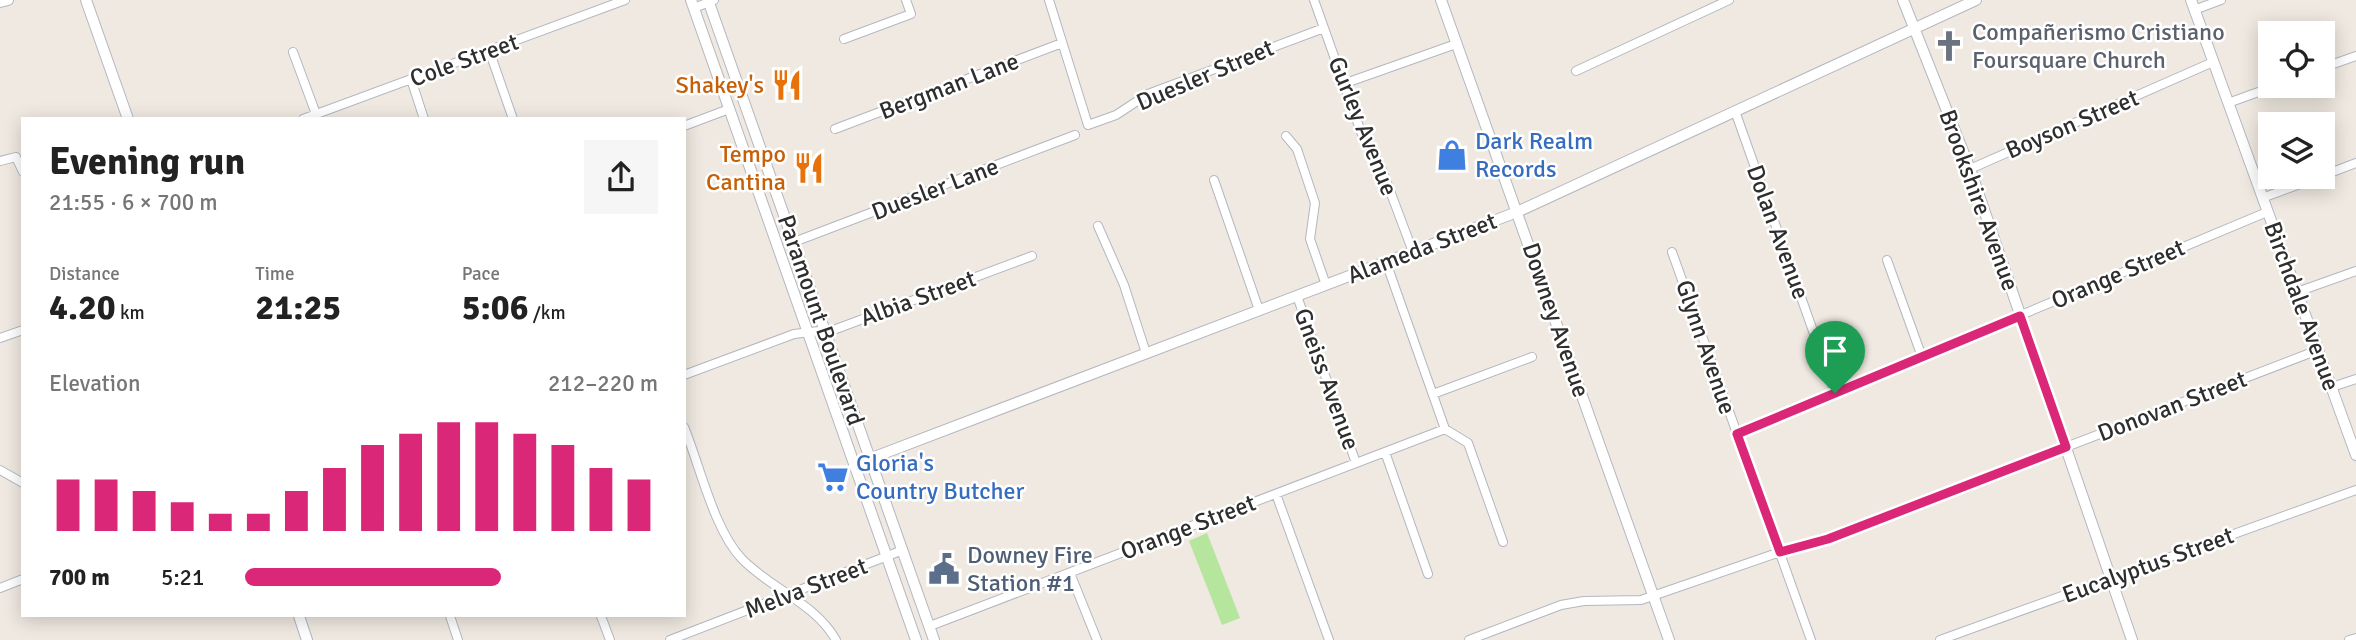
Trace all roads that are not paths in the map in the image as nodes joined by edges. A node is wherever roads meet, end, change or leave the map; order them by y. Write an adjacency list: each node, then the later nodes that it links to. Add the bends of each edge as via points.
1 (8, 0): 13 (street)
2 (86, 0): 34 (street)
3 (625, 0): 21 (street, Cole Street)
4 (906, 0): 18 (street, via 911,15)
5 (1314, 0): 16 (street, Gurley Avenue)
6 (1441, 0): 20 (street, Downey Avenue)
7 (1729, 0): 26 (street)
8 (1903, 0): 17 (street, Brookshire Avenue)
9 (1976, 0): 17 (street, Alameda Street)
10 (2221, 0): 15 (street)
11 (710, 1): 14 (street); 53 (street, Paramount Boulevard)
12 (1051, 1): 19 (street)
13 (0, 2)
14 (692, 4): 31 (street, Paramount Boulevard)
15 (2193, 5): 24 (street, Birchdale Avenue)
16 (1324, 28): 19 (street, Duesler Street, via 1148,94 1116,115 1088,125); 28 (street, Gurley Avenue)
17 (1916, 28): 32 (street, Alameda Street); 45 (street, Brookshire Avenue)
18 (844, 39)
19 (1062, 43): 39 (street, Bergman Lane)
20 (1456, 44): 28 (street); 50 (street, Downey Avenue)
21 (489, 50): 27 (street, Cole Street); 37 (street)
22 (293, 52): 33 (street)
23 (2356, 56): 25 (street)
24 (2214, 62): 30 (street, Birchdale Avenue); 45 (street, Boyson Street)
25 (2335, 63)
26 (1576, 71)
27 (411, 79): 33 (street, Cole Street); 36 (street)
28 (1343, 84): 54 (street, Gurley Avenue)
29 (2258, 92): 30 (street)
30 (2228, 103): 49 (street, Birchdale Avenue)
31 (729, 109): 38 (street); 67 (street, Paramount Boulevard)
32 (1735, 111): 50 (street, Alameda Street); 76 (street, Dolan Avenue)
33 (316, 114): 35 (street, Cole Street)
34 (127, 117)
35 (308, 117)
36 (423, 117)
37 (512, 117)
38 (686, 125)
39 (835, 129)
40 (1074, 135): 53 (street, Duesler Lane)
41 (1286, 136): 60 (street, Gneiss Avenue, via 1297,149 1315,203 1310,239)
42 (0, 161): 44 (street, via 16,157)
43 (2356, 163): 46 (street)
44 (21, 168)
45 (1970, 169): 64 (street, Brookshire Avenue)
46 (2335, 171)
47 (1214, 180): 63 (street)
48 (2286, 189): 49 (street)
49 (2262, 198): 51 (street, Birchdale Avenue)
50 (1517, 212): 54 (street, Alameda Street); 101 (street, Downey Avenue)
51 (2267, 212): 61 (street, Birchdale Avenue); 64 (street, Orange Street)
52 (1098, 226): 70 (street)
53 (794, 242): 65 (street, Paramount Boulevard)
54 (1413, 251): 58 (street, Alameda Street)
55 (1672, 252): 80 (street, Glynn Avenue)
56 (1032, 256): 65 (street, Albia Street)
57 (1887, 260): 72 (street)
58 (1385, 262): 60 (street, Alameda Street); 77 (street)
59 (2356, 271): 61 (street)
60 (1326, 285): 62 (street, Alameda Street)
61 (2297, 292): 69 (street, Birchdale Avenue)
62 (1297, 296): 63 (street, Alameda Street); 85 (street, Gneiss Avenue)
63 (1259, 310): 70 (street, Alameda Street)
64 (2020, 316): 72 (street, Orange Street); 81 (street, Brookshire Avenue)
65 (825, 330): 67 (street, Albia Street); 84 (street, Paramount Boulevard)
66 (21, 331): 68 (street)
67 (808, 332): 73 (street, Albia Street); 86 (street, Paramount Boulevard)
68 (0, 338)
69 (2318, 349): 75 (street, Birchdale Avenue); 81 (street, Donovan Street)
70 (1146, 353): 84 (street, Alameda Street)
71 (1532, 356): 77 (street)
72 (1922, 357): 76 (street, Orange Street)
73 (686, 374)
74 (2356, 379): 75 (street)
75 (2332, 387): 83 (street, Birchdale Avenue)
76 (1835, 393): 80 (street, Orange Street)
77 (1433, 394): 78 (street)
78 (1446, 429): 82 (street, Orange Street); 91 (street, via 1468,443)
79 (686, 432): 100 (street, via 730,544)
80 (1737, 434): 93 (street, Glynn Avenue)
81 (2066, 447): 93 (street, Donovan Street, via 1828,539); 97 (street, Brookshire Avenue)
82 (1385, 452): 85 (street, Orange Street); 96 (street, Gneiss Avenue)
83 (2356, 455)
84 (870, 459): 86 (street, Alameda Street); 92 (street, Paramount Boulevard)
85 (1356, 463): 90 (street, Orange Street)
86 (856, 464): 94 (street, Paramount Boulevard)
87 (0, 470): 88 (street)
88 (21, 482)
89 (2356, 490): 97 (street, Eucalyptus Street)
90 (1276, 494): 95 (street, Orange Street); 116 (street)
91 (1503, 542)
92 (903, 550): 94 (street, Melva Street); 106 (street, Paramount Boulevard)
93 (1780, 552): 101 (street, Donovan Street); 119 (street, Glynn Avenue)
94 (888, 557): 100 (street, Melva Street); 102 (street, Paramount Boulevard)
95 (1070, 573): 106 (street, Orange Street); 115 (street)
96 (1428, 574)
97 (2112, 577): 120 (street, Eucalyptus Street); 121 (street, Brookshire Avenue)
98 (21, 580): 99 (street)
99 (0, 588)
100 (788, 595): 111 (street, Melva Street); 112 (street, via 818,616)
101 (1654, 596): 117 (street, Donovan Street, via 1561,605); 118 (street, Downey Avenue)
102 (905, 608): 106 (street, via 922,625); 113 (street, Paramount Boulevard)
103 (299, 617): 108 (street)
104 (450, 617): 109 (street)
105 (601, 617): 110 (street)
106 (930, 626): 114 (street, Paramount Boulevard)
107 (2356, 638): 122 (street)
108 (307, 640)
109 (458, 640)
110 (610, 640)
111 (670, 640)
112 (835, 640)
113 (916, 640)
114 (934, 640)
115 (1097, 640)
116 (1329, 640)
117 (1469, 640)
118 (1669, 640)
119 (1811, 640)
120 (1940, 640)
121 (2132, 640)
122 (2349, 640)

